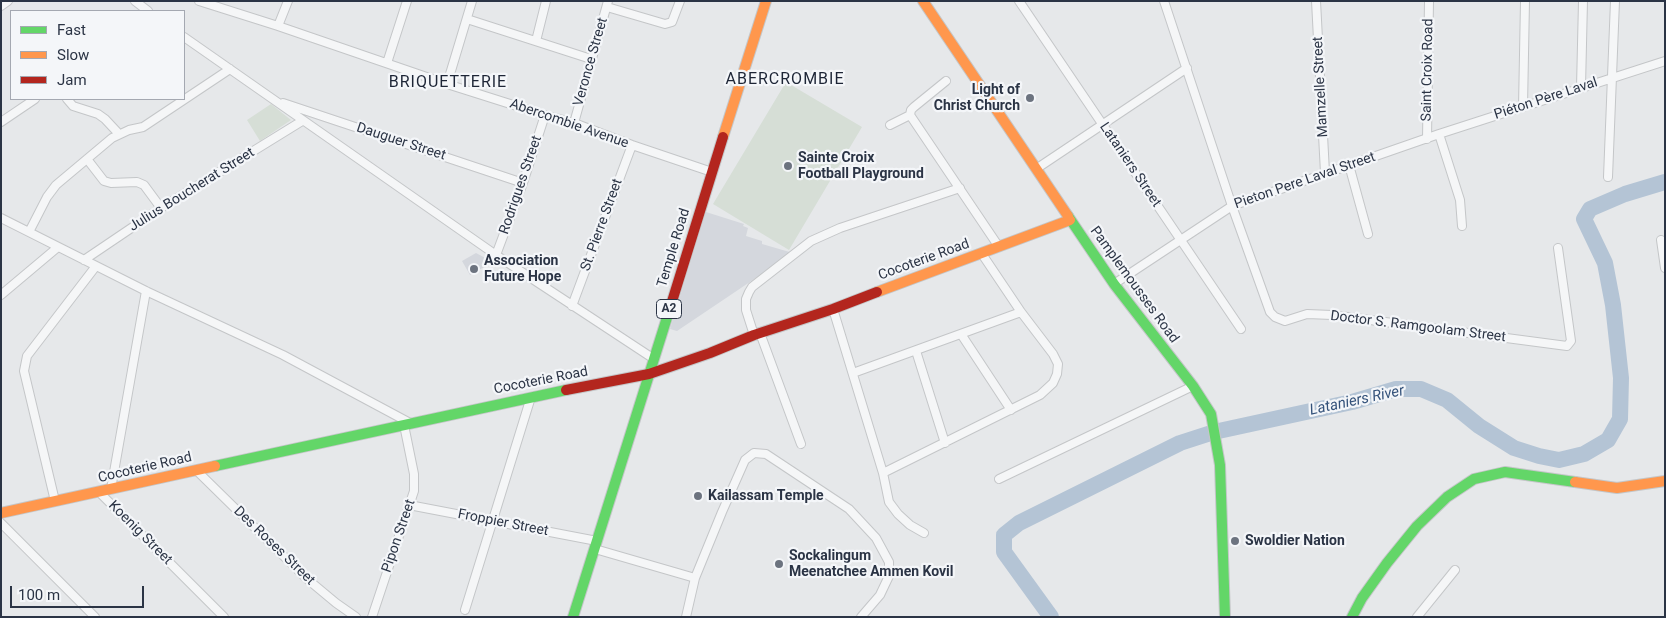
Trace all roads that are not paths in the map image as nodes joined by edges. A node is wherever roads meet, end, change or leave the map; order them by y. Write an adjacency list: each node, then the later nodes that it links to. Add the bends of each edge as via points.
1 (8, 1): 20 (street)
2 (135, 1): 21 (street)
3 (199, 1): 18 (street, Abercombie Avenue)
4 (288, 1): 23 (street)
5 (407, 1): 28 (street)
6 (472, 1): 22 (street)
7 (546, 1): 25 (street)
8 (680, 1): 19 (street, via 672,22 665,24)
9 (766, 1): 55 (main road, Temple Road / A2)
10 (923, 1): 54 (main road, Pamplemousses Road)
11 (1019, 1): 46 (street, Lataniers Street)
12 (1164, 1): 29 (street)
13 (1316, 1): 56 (street, Mamzelle Street)
14 (1429, 1): 50 (street, Saint Croix Road)
15 (1525, 1): 40 (street)
16 (1583, 1): 34 (street)
17 (1615, 1): 31 (street)
18 (210, 3): 23 (street, Abercombie Avenue)
19 (608, 4): 26 (street, Veronce Street)
20 (1, 6)
21 (147, 10)
22 (467, 19): 25 (street); 33 (street)
23 (278, 26): 28 (street, Abercombie Avenue)
24 (185, 38): 30 (street)
25 (536, 41): 26 (street)
26 (591, 59): 45 (street, Veronce Street)
27 (1665, 61): 31 (street, Piéton Père Laval)
28 (387, 63): 33 (street, Abercombie Avenue)
29 (1187, 68): 46 (street); 60 (street)
30 (230, 69): 35 (street); 39 (street)
31 (1612, 78): 34 (street, Piéton Père Laval); 57 (street)
32 (946, 81): 42 (street, via 914,107)
33 (447, 84): 41 (street, Abercombie Avenue)
34 (1581, 87): 40 (street, Piéton Père Laval)
35 (185, 99)
36 (34, 100): 44 (street)
37 (68, 100): 48 (street, via 73,106 98,114)
38 (184, 100): 48 (street, via 143,127)
39 (278, 102): 43 (street); 58 (street, Dauguer Street)
40 (1523, 107): 49 (street, Piéton Père Laval)
41 (545, 115): 45 (street, Abercombie Avenue); 58 (street, Rodrigues Street)
42 (910, 115): 47 (street); 59 (street)
43 (302, 121): 61 (street, Julius Boucherat Street); 73 (street)
44 (1, 122)
45 (574, 123): 51 (street, Abercombie Avenue)
46 (1102, 124): 54 (street); 67 (street, Lataniers Street)
47 (890, 125)
48 (119, 134): 52 (street)
49 (1439, 134): 50 (street, Piéton Père Laval); 64 (street, via 1460,200)
50 (1427, 138): 53 (street, Pieton Pere Laval Street)
51 (632, 145): 55 (street, Abercombie Avenue); 80 (street, St. Pierre Street)
52 (87, 159): 61 (street, via 104,181 144,185); 65 (street, via 56,185)
53 (1349, 165): 56 (street, Pieton Pere Laval Street); 66 (street)
54 (1036, 169): 63 (main road, Pamplemousses Road)
55 (712, 172): 87 (main road, Temple Road / A2)
56 (1326, 173): 60 (street, Pieton Pere Laval Street)
57 (1608, 177)
58 (523, 183): 73 (street, Rodrigues Street)
59 (960, 188): 70 (street); 84 (street, via 855,222 812,241 749,292 746,310)
60 (1232, 206): 67 (street, Pieton Pere Laval Street); 71 (street, Doctor S. Ramgoolam Street, via 1270,312 1285,321 1308,314 1332,315 1568,345 1571,341)
61 (161, 208): 74 (street, Julius Boucherat Street)
62 (1, 218): 65 (street)
63 (1070, 220): 70 (main road, Cocoterie Road); 77 (main road, Pamplemousses Road)
64 (1462, 226)
65 (29, 232): 69 (street)
66 (1368, 234)
67 (1180, 239): 77 (street, Pieton Pere Laval Street); 83 (street, Lataniers Street)
68 (1660, 240): 76 (street)
69 (58, 247): 74 (street); 79 (street)
70 (999, 247): 72 (main road, Cocoterie Road)
71 (1558, 248)
72 (982, 254): 81 (main road, Cocoterie Road); 82 (street)
73 (496, 255): 80 (street)
74 (84, 260): 75 (street)
75 (96, 266): 78 (street); 102 (street, via 28,356 24,371)
76 (1665, 268)
77 (1114, 284): 90 (main road, Pamplemousses Road)
78 (146, 291): 93 (street, via 283,355); 100 (street)
79 (1, 295)
80 (572, 306): 87 (street)
81 (833, 309): 84 (main road, Cocoterie Road); 88 (street)
82 (1021, 312): 85 (street); 92 (street, via 1053,354 1058,364 1057,374 1053,383 1040,395)
83 (1241, 330)
84 (757, 334): 89 (main road, Cocoterie Road); 95 (street)
85 (961, 334): 86 (street); 92 (street)
86 (916, 351): 88 (street); 94 (street)
87 (654, 359): 89 (main road, Temple Road / A2)
88 (853, 373): 97 (street)
89 (649, 374): 91 (main road, Cocoterie Road); 108 (main road, Temple Road / A2)
90 (1193, 386): 98 (street); 119 (main road, Pamplemousses Road, via 1211,414 1220,465)
91 (531, 397): 93 (main road, Cocoterie Road); 105 (street)
92 (1011, 410): 94 (street)
93 (407, 424): 96 (main road, Cocoterie Road); 103 (street, Pipon Street, via 414,474 414,491)
94 (945, 443): 97 (street)
95 (801, 444)
96 (196, 470): 100 (main road, Cocoterie Road); 114 (street, Des Roses Street, via 306,578)
97 (883, 473): 107 (street, via 892,507)
98 (999, 479)
99 (1665, 481): 120 (main road, via 1617,488 1505,472 1474,479 1447,497 1417,526 1367,591)
100 (111, 489): 101 (main road, Cocoterie Road)
101 (99, 492): 102 (main road, Cocoterie Road); 113 (street, Koenig Street)
102 (55, 502): 104 (main road, Cocoterie Road)
103 (408, 505): 105 (street, Froppier Street); 115 (street, Pipon Street)
104 (1, 513)
105 (493, 520): 108 (street, Froppier Street); 111 (street)
106 (1, 523): 112 (street)
107 (924, 533)
108 (596, 545): 110 (street, Froppier Street); 116 (main road, Temple Road / A2)
109 (1455, 570): 121 (street)
110 (695, 578): 117 (street); 118 (street, via 745,460 754,453 766,454 849,509 876,538 889,562 889,576 880,595)
111 (465, 610)
112 (95, 617)
113 (224, 617)
114 (356, 617)
115 (372, 617)
116 (573, 617)
117 (686, 617)
118 (861, 617)
119 (1226, 617)
120 (1352, 617)
121 (1417, 617)

